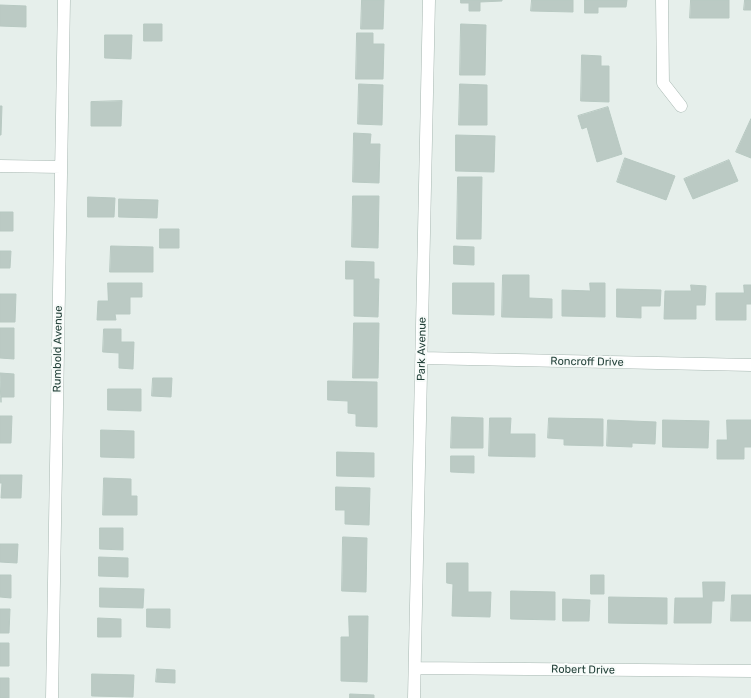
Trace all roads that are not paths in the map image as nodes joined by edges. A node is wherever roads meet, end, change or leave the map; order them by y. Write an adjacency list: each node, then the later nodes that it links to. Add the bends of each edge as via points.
1 (64, 0): 6 (street, Rumbold Avenue)
2 (429, 0): 7 (street, Park Avenue)
3 (662, 0): 4 (street, via 663,83)
4 (681, 106)
5 (0, 166): 6 (street)
6 (61, 167): 11 (street, Rumbold Avenue)
7 (422, 358): 8 (street, Roncroff Drive); 9 (street, Park Avenue)
8 (751, 365)
9 (415, 668): 10 (street, Robert Drive); 12 (street, Park Avenue)
10 (751, 671)
11 (52, 698)
12 (414, 698)

